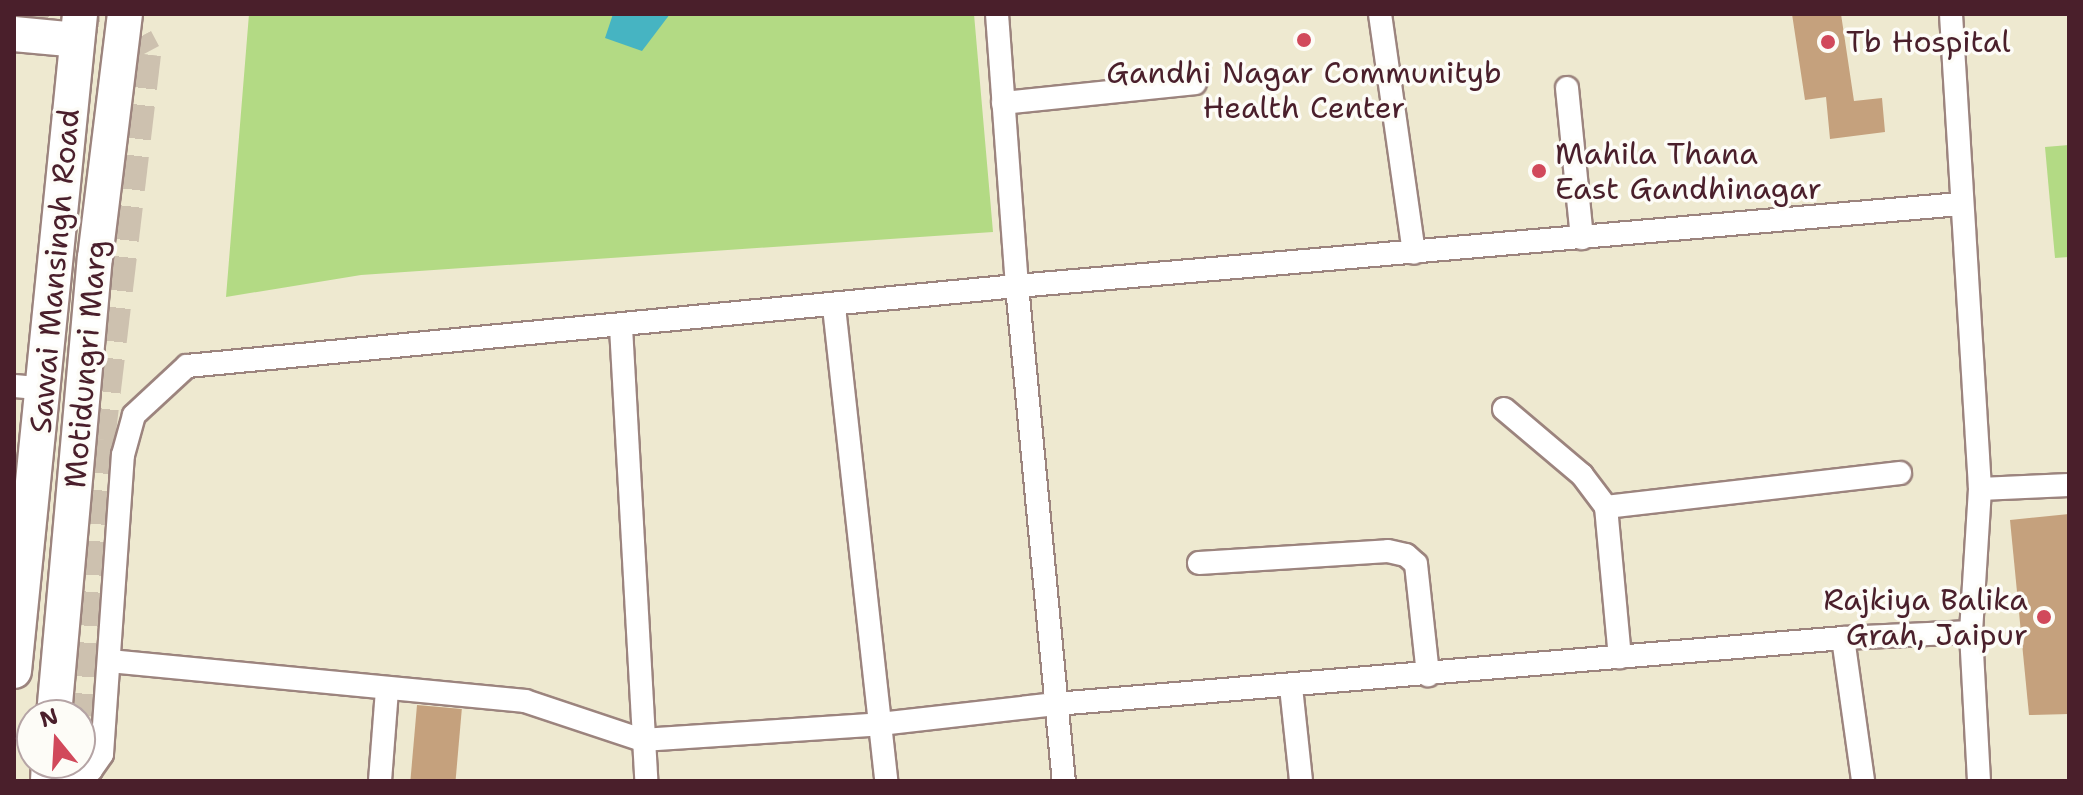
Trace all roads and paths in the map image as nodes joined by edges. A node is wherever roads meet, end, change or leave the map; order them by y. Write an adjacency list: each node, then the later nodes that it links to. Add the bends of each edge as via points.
1 (125, 14): 32 (main road, Motidungri Marg, via 95,258)
2 (997, 14): 9 (street)
3 (1380, 14): 12 (street)
4 (1951, 14): 10 (street)
5 (78, 27): 6 (main road); 16 (main road, Sawai Mansingh Road)
6 (14, 34)
7 (1195, 83): 9 (street)
8 (1567, 88): 11 (street)
9 (1003, 103): 13 (street)
10 (1960, 204): 11 (street); 20 (street)
11 (1582, 238): 12 (street)
12 (1414, 253): 13 (street)
13 (1017, 286): 14 (street); 33 (street)
14 (834, 307): 15 (street); 34 (street)
15 (621, 327): 27 (street, via 187,366 134,415 123,455); 35 (street)
16 (30, 387): 23 (main road, Sawai Mansingh Road)
17 (1504, 409): 21 (street, via 1582,475)
18 (1900, 473): 21 (street)
19 (2069, 485): 20 (street)
20 (1980, 489): 24 (street)
21 (1606, 507): 26 (street, via 1612,523)
22 (1199, 563): 29 (street, via 1388,551 1406,555 1416,564)
23 (17, 610): 28 (main road, Sawai Mansingh Road)
24 (1971, 632): 25 (street); 44 (street)
25 (1843, 638): 26 (street); 43 (street)
26 (1620, 657): 29 (street)
27 (110, 661): 31 (street); 36 (street, via 102,754)
28 (14, 671)
29 (1428, 675): 30 (street)
30 (1291, 687): 33 (street); 41 (street)
31 (387, 689): 35 (street, via 525,701); 37 (street)
32 (55, 699)
33 (1056, 704): 34 (street); 40 (street)
34 (880, 724): 35 (street); 39 (street)
35 (642, 740): 38 (street)
36 (96, 763)
37 (380, 781)
38 (646, 781)
39 (886, 781)
40 (1064, 781)
41 (1301, 781)
42 (1854, 781): 43 (street)
43 (1863, 781)
44 (1979, 781)

